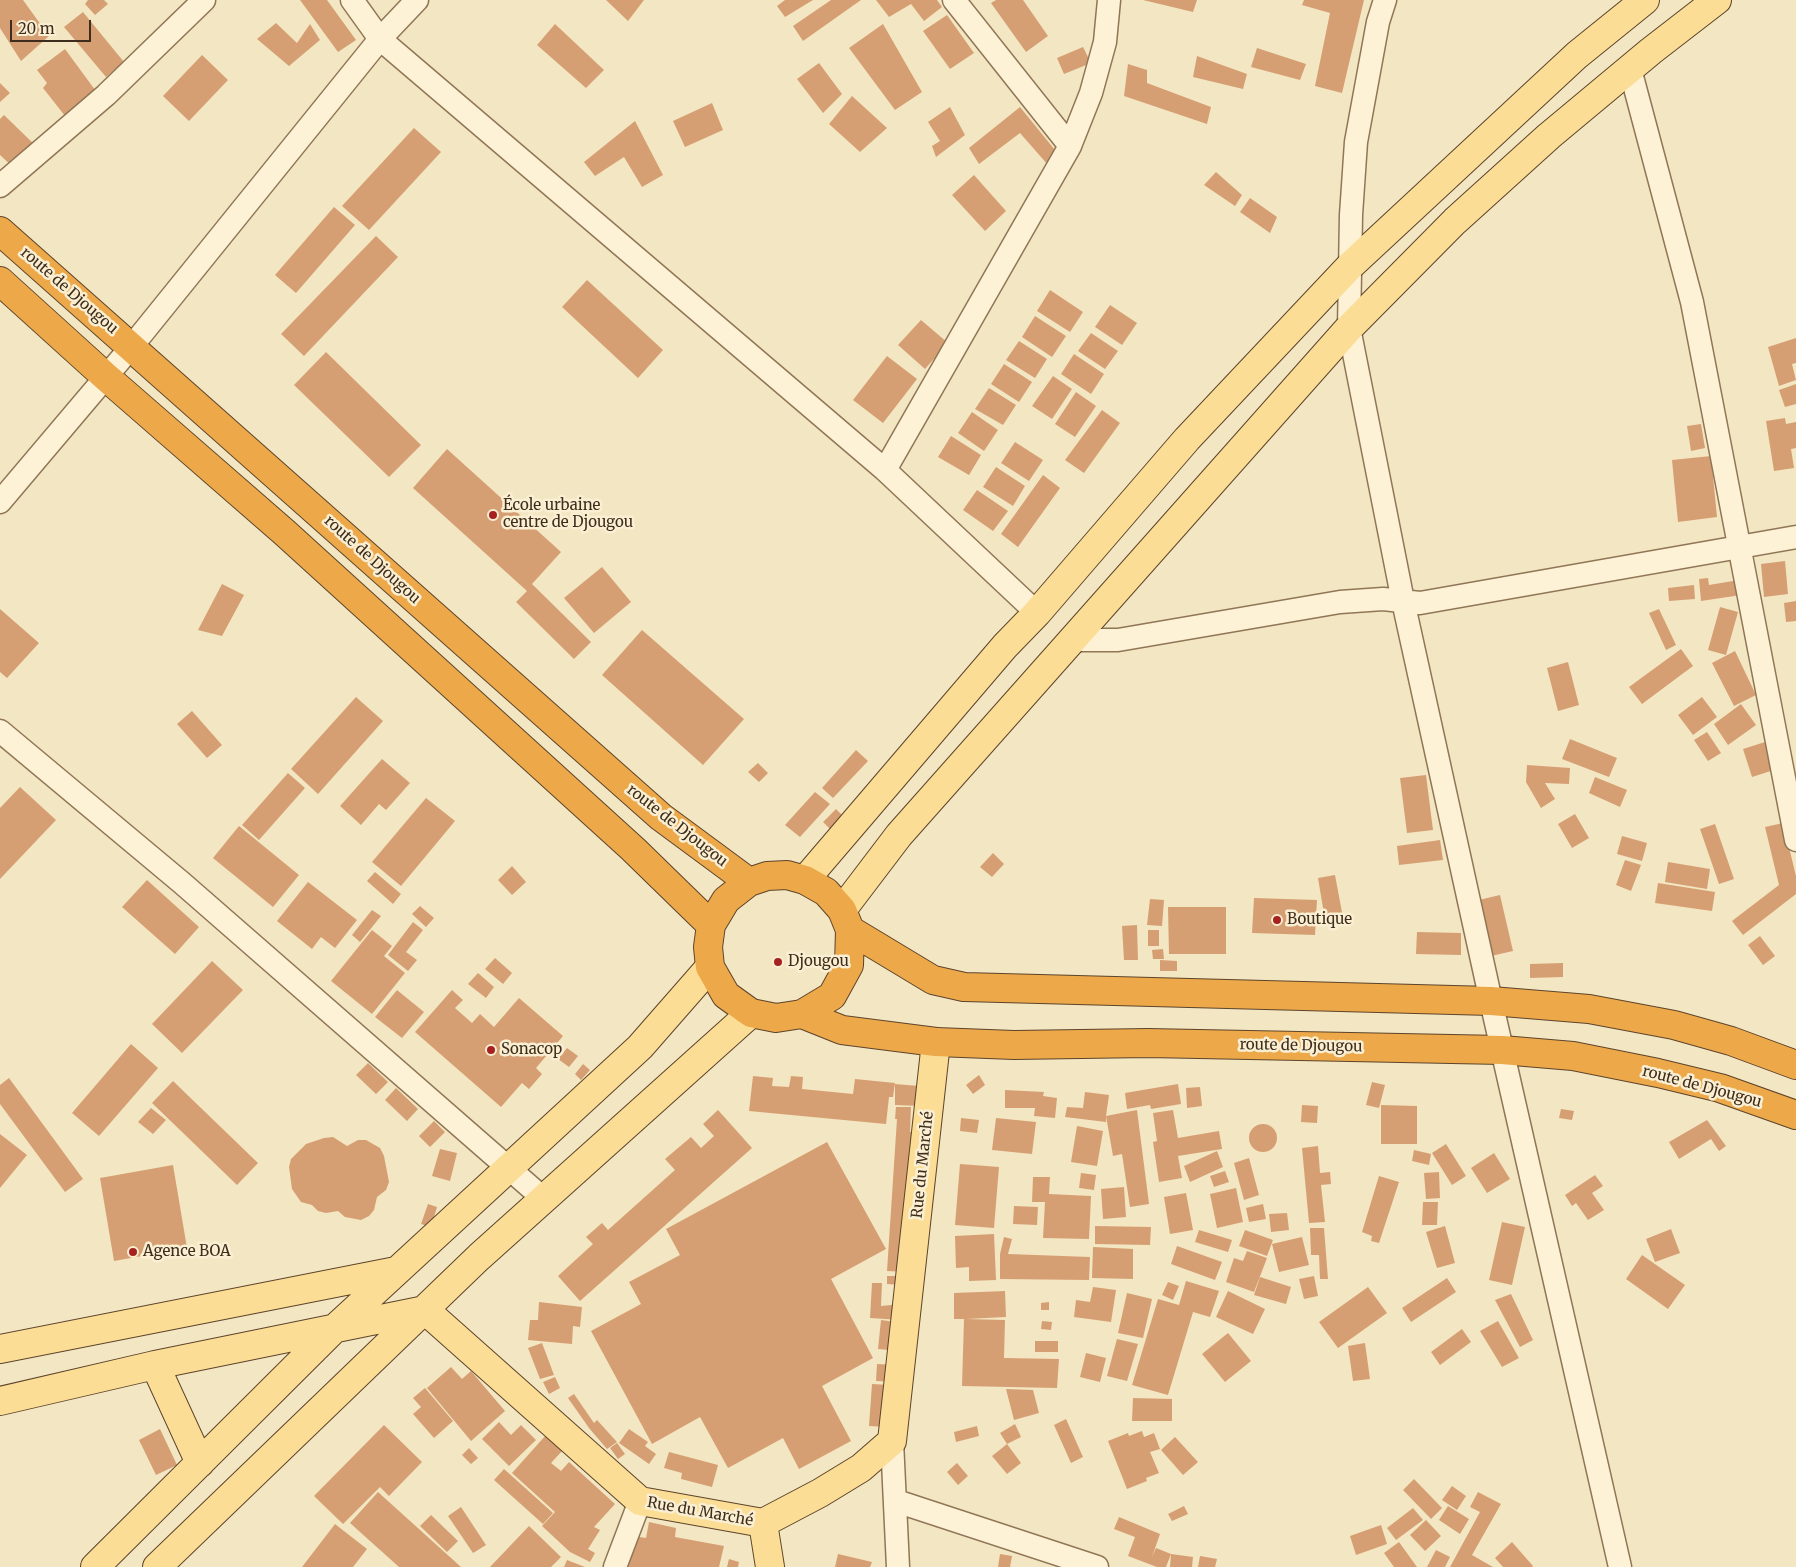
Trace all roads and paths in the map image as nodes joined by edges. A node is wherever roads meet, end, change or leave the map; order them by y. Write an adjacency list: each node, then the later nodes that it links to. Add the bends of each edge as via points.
1 (204, 0): 12 (street, via 106,95)
2 (352, 0): 9 (street)
3 (417, 0): 9 (street)
4 (954, 0): 11 (street)
5 (1109, 0): 11 (street, via 1105,42 1091,94)
6 (1385, 0): 14 (street, via 1356,142)
7 (1645, 0): 14 (main road, via 1577,55)
8 (1717, 0): 10 (main road)
9 (380, 39): 17 (street); 19 (street)
10 (1630, 69): 16 (main road, via 1549,136 1455,221); 22 (street, via 1692,302)
11 (1070, 146): 19 (street)
12 (0, 186)
13 (0, 231): 17 (highway, route de Djougou)
14 (1351, 265): 16 (street); 24 (main road, via 1187,439)
15 (0, 281): 18 (highway)
16 (1349, 328): 23 (street); 25 (main road)
17 (132, 346): 18 (street); 29 (highway, route de Djougou, via 661,817)
18 (106, 377): 20 (street); 31 (highway, via 284,532 626,842)
19 (886, 470): 24 (street)
20 (0, 502)
21 (1796, 537): 22 (street)
22 (1739, 549): 23 (street, via 1420,603); 27 (street)
23 (1403, 601): 25 (street, via 1383,598 1340,602 1118,640); 33 (street)
24 (1037, 613): 28 (main road, via 1005,646)
25 (1070, 640): 30 (main road, via 900,835)
26 (0, 731): 40 (street, via 182,883)
27 (1796, 840)
28 (805, 880): 29 (highway, via 787,875 767,876); 30 (highway, via 826,892)
29 (749, 882): 31 (highway, via 726,900)
30 (846, 920): 33 (highway, via 933,980 964,987); 35 (highway, via 849,965 832,996)
31 (711, 925): 32 (highway, via 708,946)
32 (710, 968): 34 (highway, via 726,995); 40 (main road, via 640,1047)
33 (1490, 1001): 37 (street); 38 (highway, via 1589,1009 1674,1025 1731,1041)
34 (751, 1013): 35 (highway, via 776,1018); 41 (main road)
35 (802, 1014): 36 (highway, route de Djougou, via 842,1030)
36 (936, 1042): 37 (highway, route de Djougou); 48 (main road, Rue du Marché)
37 (1502, 1050): 39 (highway, route de Djougou, via 1574,1056 1658,1072 1720,1088); 59 (street)
38 (1796, 1065)
39 (1796, 1115)
40 (509, 1169): 41 (street); 42 (main road)
41 (544, 1199): 43 (main road)
42 (396, 1271): 44 (main road); 45 (main road)
43 (425, 1310): 44 (main road); 50 (main road, Rue du Marché); 54 (main road)
44 (334, 1329): 46 (main road); 49 (main road)
45 (1, 1348)
46 (155, 1365): 47 (main road); 49 (main road)
47 (0, 1401)
48 (892, 1441): 51 (street); 52 (main road, Rue du Marché, via 861,1468)
49 (200, 1463): 53 (main road)
50 (640, 1501): 52 (main road, Rue du Marché); 55 (street)
51 (896, 1501): 57 (street); 58 (street)
52 (763, 1523): 56 (main road)
53 (95, 1567)
54 (157, 1567)
55 (615, 1567)
56 (770, 1567)
57 (898, 1567)
58 (1097, 1567)
59 (1620, 1567)

